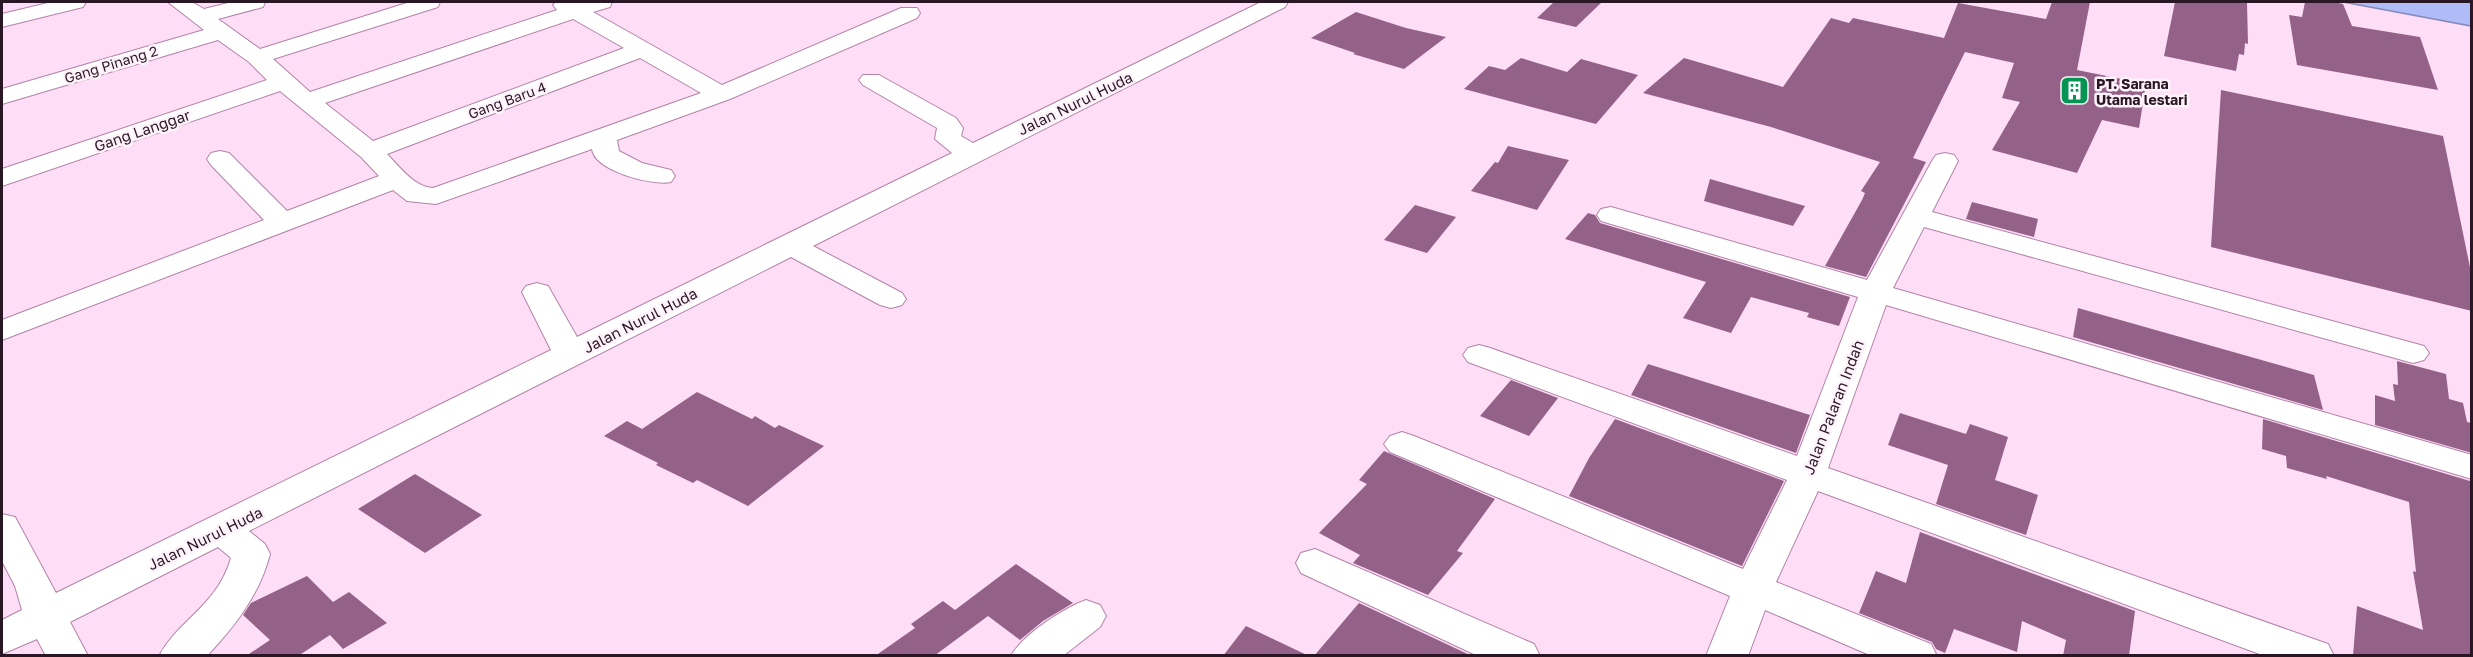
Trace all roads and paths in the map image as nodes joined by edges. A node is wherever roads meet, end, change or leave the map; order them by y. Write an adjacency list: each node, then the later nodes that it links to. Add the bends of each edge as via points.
1 (75, 2): 10 (street)
2 (179, 2): 9 (street)
3 (255, 2): 9 (street)
4 (430, 2): 13 (street)
5 (602, 2): 7 (street)
6 (1277, 2): 21 (street, Jalan Nurul Huda)
7 (566, 6): 12 (street); 18 (street)
8 (909, 13): 16 (street)
9 (200, 17): 11 (street)
10 (2, 21)
11 (220, 32): 13 (street); 17 (street, Gang Pinang 2)
12 (643, 49): 16 (street); 20 (street, Gang Baru 4)
13 (257, 57): 15 (street)
14 (871, 80): 21 (street, via 947,123 948,139)
15 (283, 82): 18 (street); 25 (street, Gang Langgar)
16 (721, 94): 19 (street)
17 (2, 97)
18 (306, 101): 20 (street)
19 (604, 135): 24 (street, via 606,154 620,164); 26 (street, via 435,195 417,195)
20 (370, 150): 26 (street)
21 (972, 154): 30 (street, Jalan Nurul Huda)
22 (220, 159): 29 (street)
23 (1945, 161): 28 (street, Jalan Palaran Indah)
24 (662, 176)
25 (2, 178)
26 (396, 179): 29 (street)
27 (1611, 215): 32 (street)
28 (1916, 216): 32 (street, Jalan Palaran Indah); 35 (street)
29 (283, 223): 34 (street)
30 (790, 245): 33 (street); 36 (street, Jalan Nurul Huda)
31 (537, 292): 36 (street)
32 (1875, 293): 39 (street); 40 (street, Jalan Palaran Indah)
33 (891, 299)
34 (2, 331)
35 (2413, 353)
36 (570, 355): 42 (street, Jalan Nurul Huda)
37 (1479, 355): 40 (street)
38 (1402, 444): 44 (street)
39 (2472, 467)
40 (1808, 474): 44 (street, Jalan Palaran Indah); 54 (street)
41 (2, 527): 45 (street)
42 (222, 530): 45 (street, Jalan Nurul Huda); 49 (street, via 251,554 249,563 214,621)
43 (1315, 563): 51 (street)
44 (1753, 589): 52 (street, Jalan Palaran Indah); 53 (street)
45 (40, 601): 47 (street, Jalan Nurul Huda); 48 (street)
46 (1086, 616): 50 (street)
47 (2, 638)
48 (67, 656)
49 (180, 656)
50 (1032, 656)
51 (1519, 656)
52 (1727, 656)
53 (1916, 656)
54 (2313, 656)

